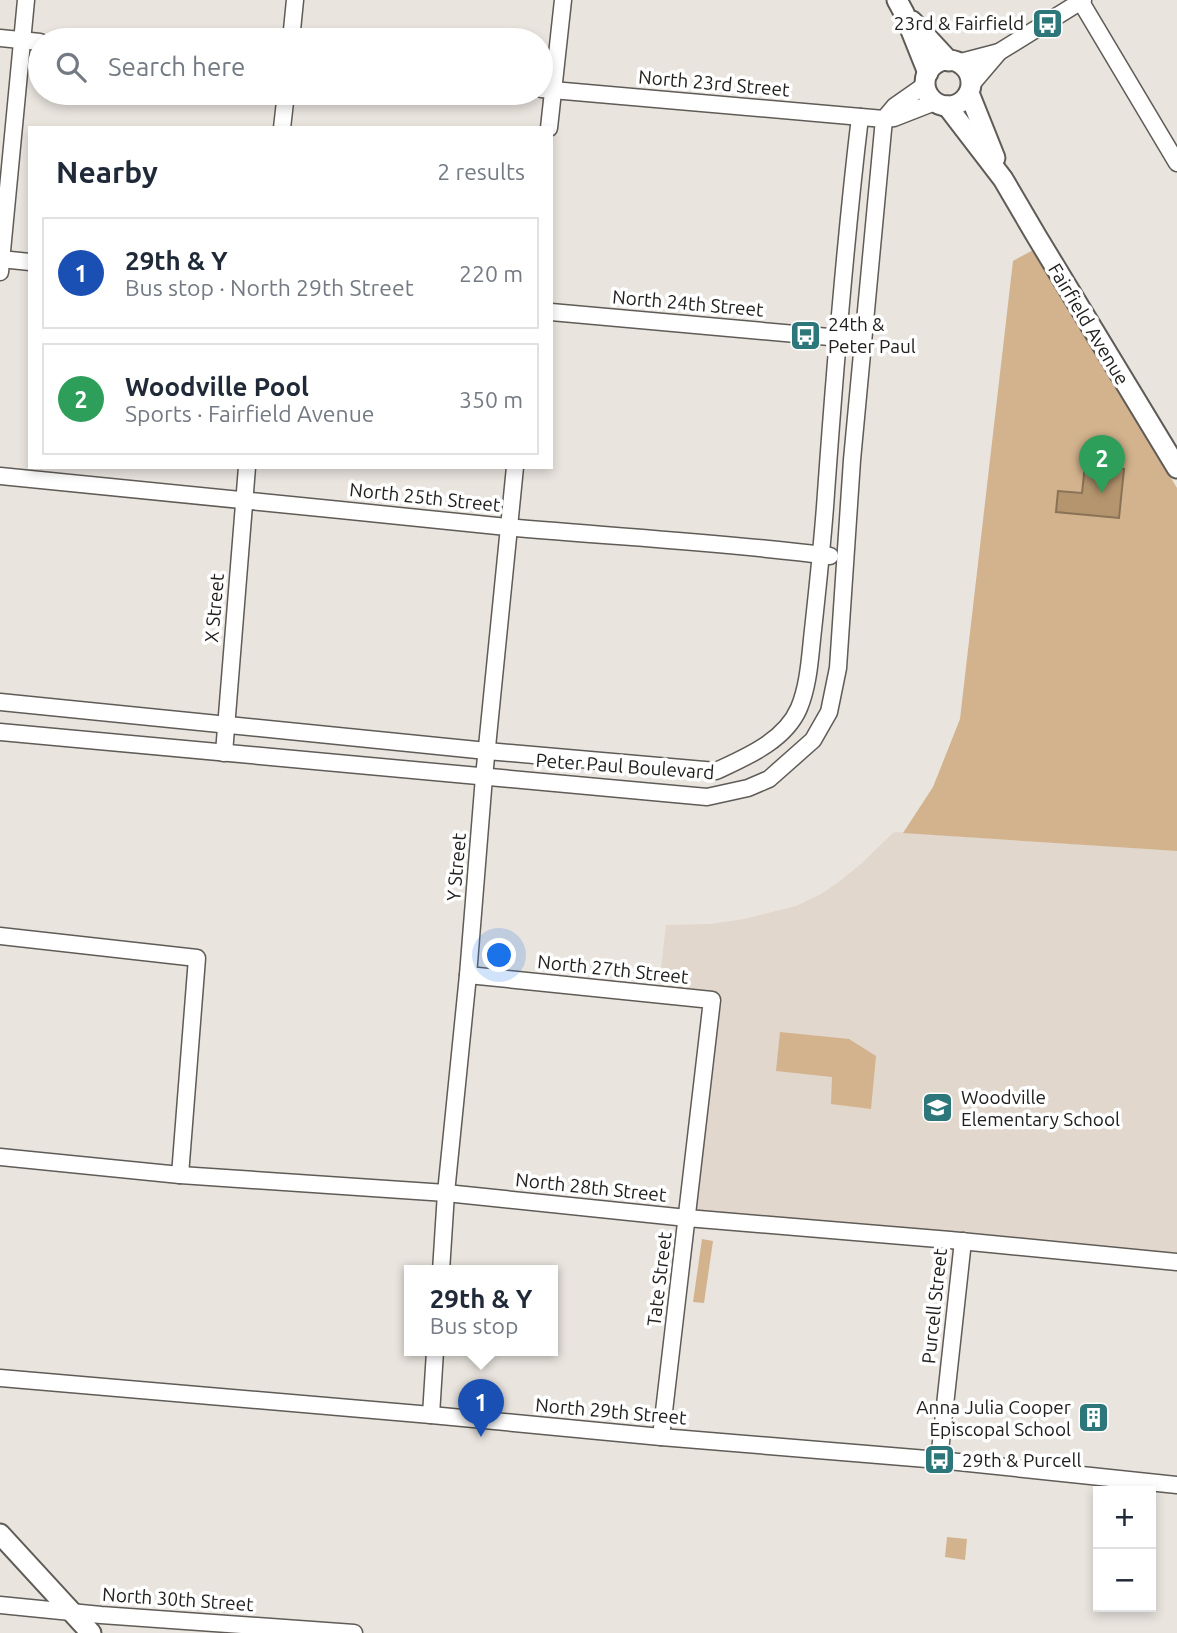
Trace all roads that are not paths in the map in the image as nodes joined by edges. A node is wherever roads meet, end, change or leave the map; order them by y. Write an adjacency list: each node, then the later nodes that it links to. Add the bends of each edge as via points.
1 (26, 0): 8 (street)
2 (295, 0): 6 (street)
3 (563, 0): 11 (street)
4 (1082, 1): 10 (street); 22 (street)
5 (900, 6): 12 (main road, Fairfield Avenue); 15 (main road, Fairfield Avenue)
6 (292, 28)
7 (0, 38): 8 (street)
8 (22, 40): 9 (street); 25 (street)
9 (28, 41)
10 (999, 52): 12 (street); 13 (street)
11 (553, 56)
12 (953, 62): 13 (main road, Fairfield Avenue, via 967,72); 15 (main road, via 936,64)
13 (970, 89): 15 (main road, via 959,103); 23 (main road, Fairfield Avenue)
14 (553, 90): 18 (street, North 23rd Street)
15 (934, 92): 19 (street, via 895,106); 23 (main road, Fairfield Avenue)
16 (285, 105): 20 (street)
17 (548, 105): 21 (street)
18 (860, 117): 19 (street, North 23rd Street); 27 (street, Peter Paul Boulevard)
19 (884, 119): 28 (street, Peter Paul Boulevard)
20 (282, 126)
21 (549, 126)
22 (1177, 163)
23 (1003, 179): 29 (main road, Fairfield Avenue)
24 (28, 262): 25 (street)
25 (0, 263)
26 (553, 312): 27 (street, North 24th Street)
27 (837, 338): 28 (street, North 24th Street); 35 (street, Peter Paul Boulevard)
28 (863, 340): 36 (street, Peter Paul Boulevard)
29 (1177, 468)
30 (247, 469): 33 (street, X Street)
31 (515, 469): 34 (street, Y Street)
32 (0, 476): 33 (street, North 25th Street)
33 (244, 499): 34 (street, North 25th Street); 38 (street, X Street)
34 (509, 527): 35 (street, North 25th Street); 40 (street, Y Street)
35 (822, 554): 36 (street, North 25th Street); 40 (street, Peter Paul Boulevard, via 807,680 798,710 782,731 751,755 716,771)
36 (845, 558): 42 (street, Peter Paul Boulevard, via 838,668 829,712 813,740 769,779 748,789 707,797)
37 (0, 702): 38 (street, Peter Paul Boulevard)
38 (226, 725): 40 (street, Peter Paul Boulevard); 41 (street, X Street)
39 (0, 732): 41 (street, Peter Paul Boulevard)
40 (487, 751): 42 (street, Y Street)
41 (224, 753): 42 (street, Peter Paul Boulevard)
42 (484, 777): 44 (street, Y Street)
43 (0, 936): 47 (street, via 197,958)
44 (468, 975): 45 (street, North 27th Street); 48 (street, Y Street)
45 (712, 1000): 49 (street, Tate Street)
46 (0, 1157): 47 (street, North 28th Street)
47 (180, 1175): 48 (street, North 28th Street)
48 (446, 1193): 49 (street, North 28th Street); 52 (street, Y Street)
49 (687, 1218): 50 (street, North 28th Street); 56 (street, Tate Street)
50 (963, 1241): 51 (street, North 28th Street); 57 (street, Purcell Street)
51 (1177, 1262)
52 (441, 1265)
53 (435, 1356): 55 (street)
54 (0, 1378): 55 (street, North 29th Street)
55 (431, 1415): 56 (street, North 29th Street)
56 (661, 1437): 57 (street, North 29th Street)
57 (939, 1460): 58 (street, North 29th Street)
58 (1177, 1485)
59 (0, 1534): 61 (main road)
60 (0, 1605): 61 (street, North 30th Street)
61 (72, 1612): 62 (main road); 63 (street, North 30th Street)
62 (91, 1633)
63 (354, 1633)

